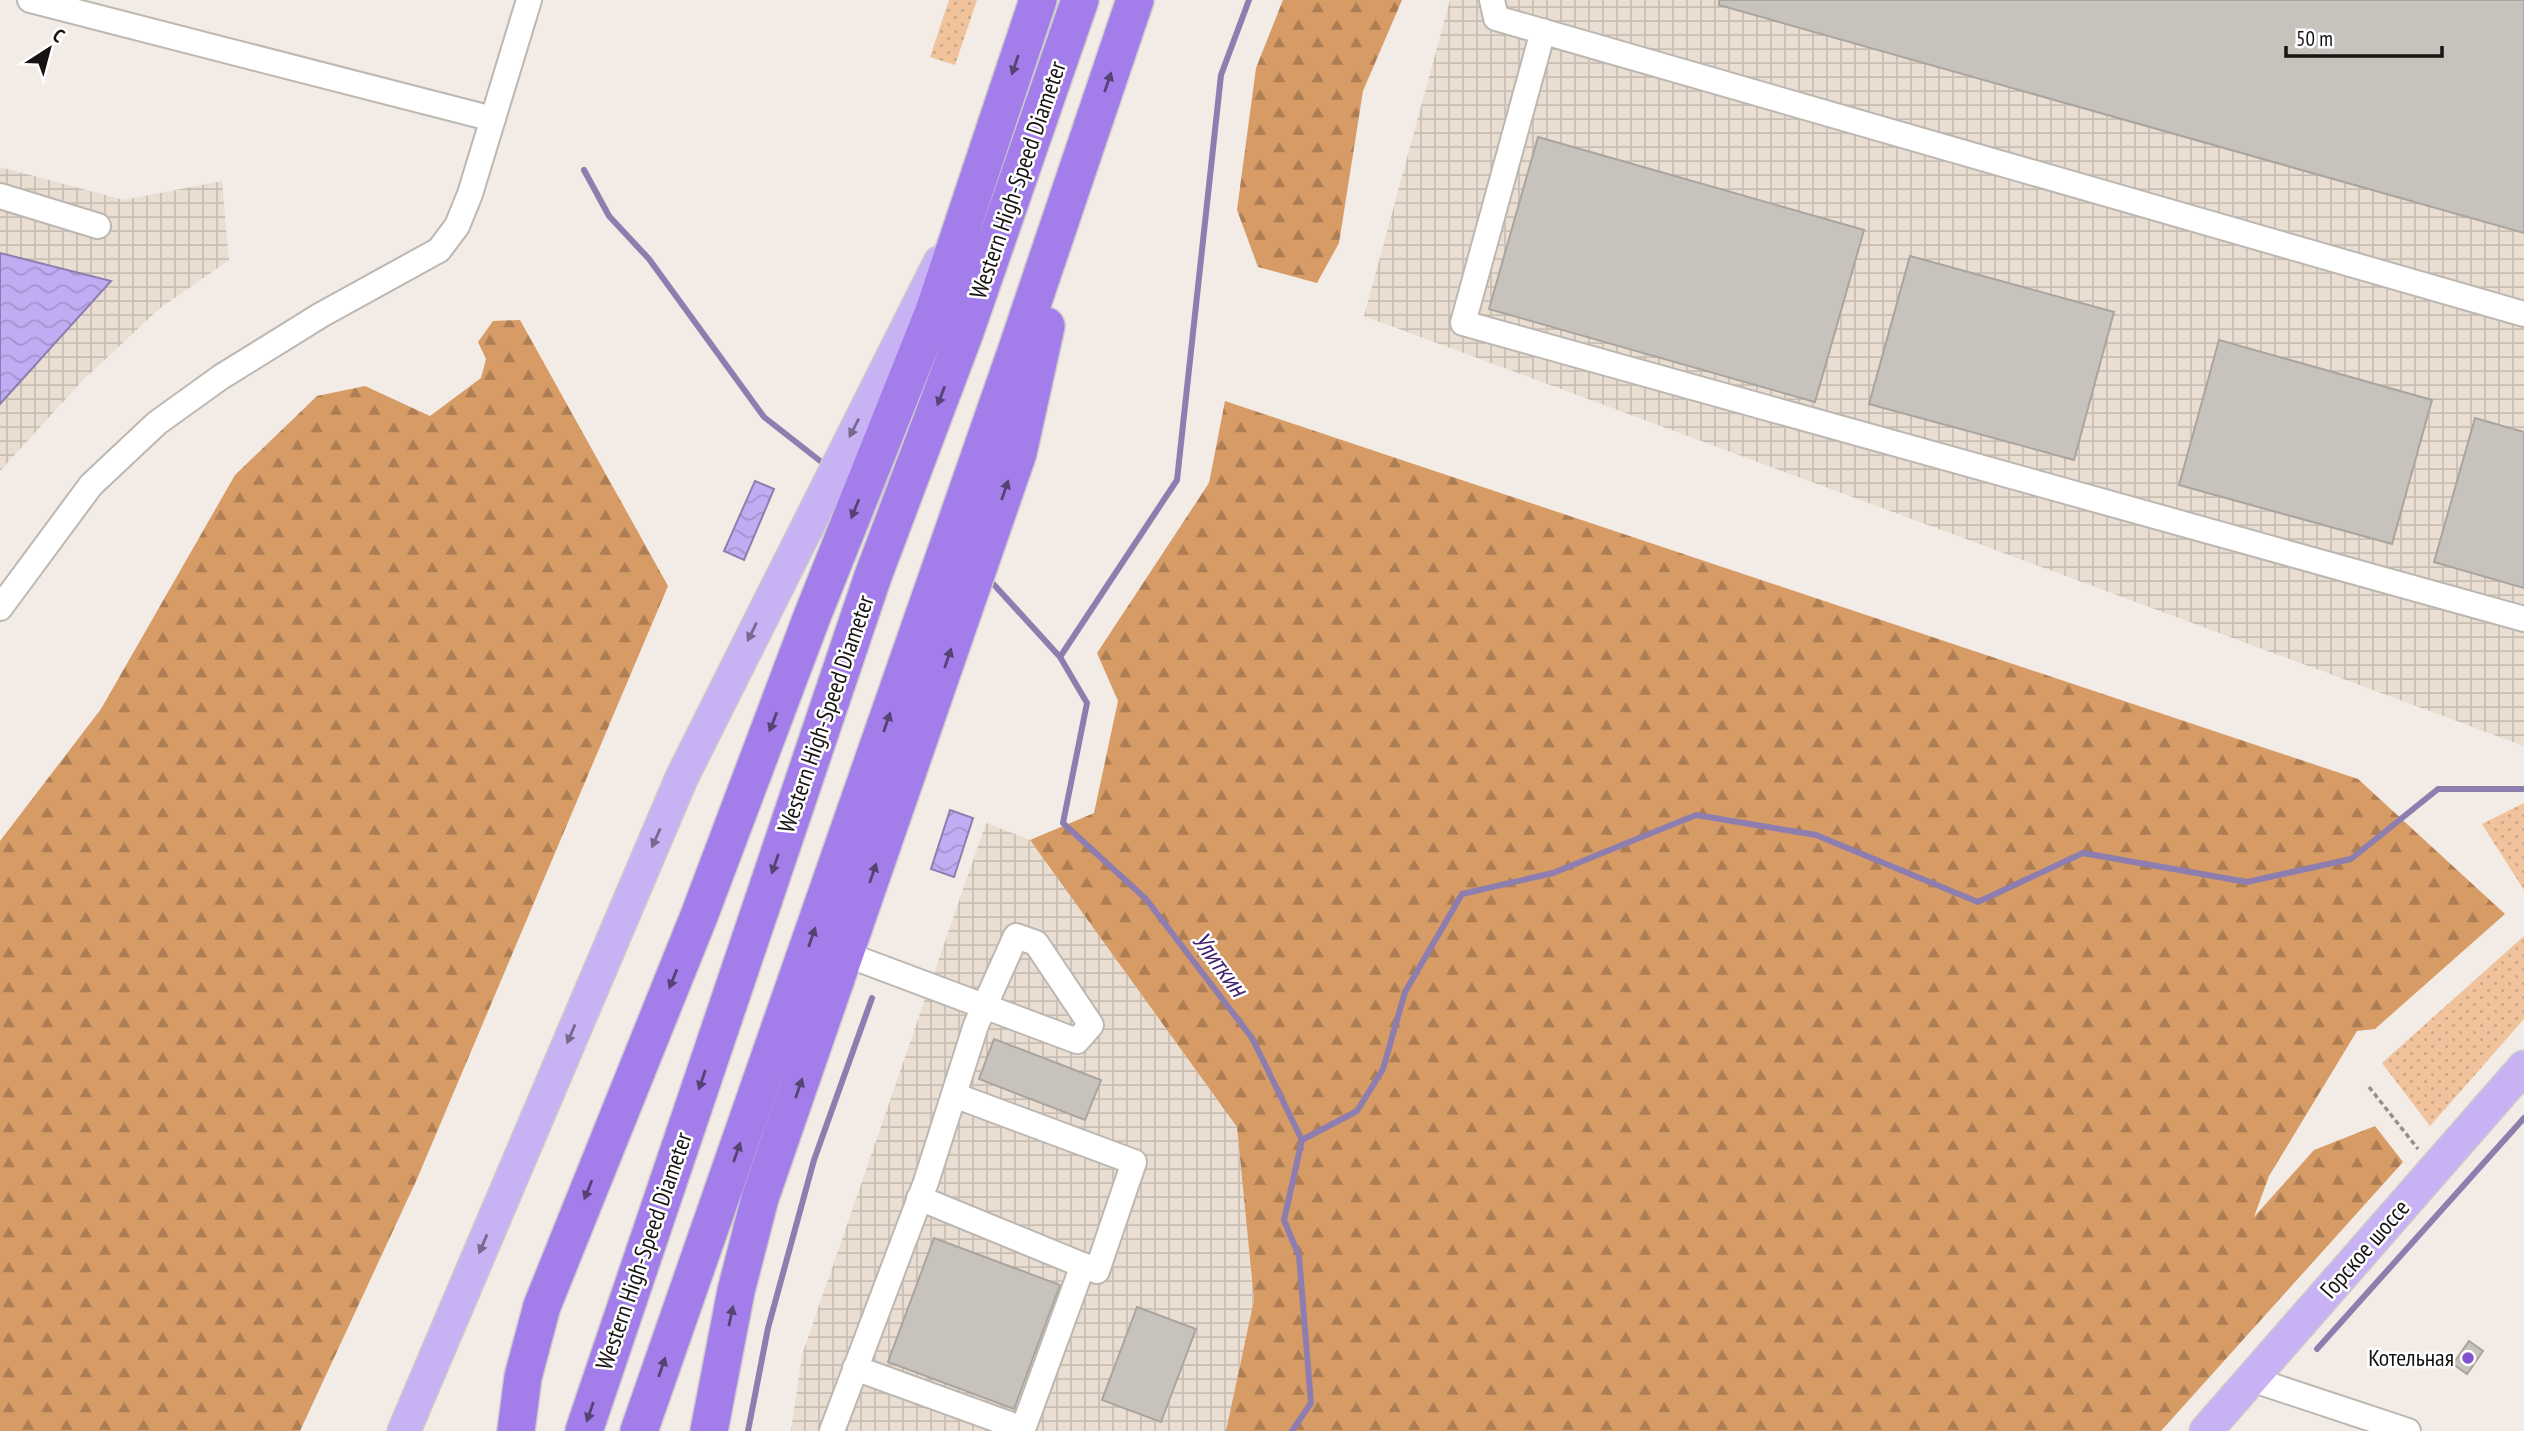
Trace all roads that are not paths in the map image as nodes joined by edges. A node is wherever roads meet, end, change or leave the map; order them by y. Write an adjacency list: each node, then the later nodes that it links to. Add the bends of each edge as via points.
1 (529, 0): 8 (street)
2 (1038, 0): 11 (highway, one-way to 11)
3 (1080, 0): 26 (highway, Western High-Speed Diameter, one-way to 26, via 965,332 873,576)
4 (1135, 0): 9 (highway, one-way to 4)
5 (1492, 0): 7 (street, via 1496,18)
6 (42, 2): 8 (street)
7 (1543, 32): 13 (street); 15 (street, via 1463,323)
8 (493, 119): 14 (street, via 457,226 439,250 321,314 156,423 91,485)
9 (1086, 146): 16 (highway, one-way to 9, via 1018,453); 27 (highway, one-way to 9)
10 (0, 196): 12 (street)
11 (965, 216): 24 (main road, one-way to 24, via 916,303 682,777); 25 (highway, one-way to 25, via 934,311 542,1306 523,1377)
12 (98, 226)
13 (2524, 314)
14 (0, 608)
15 (2524, 619)
16 (845, 954): 17 (street); 28 (highway, one-way to 16, via 736,1291 760,1198)
17 (987, 1007): 17 (street, via 1077,1041 1091,1025 1036,943 1016,936); 19 (street, via 976,1025)
18 (2524, 1067): 23 (main road, Горское шоссе)
19 (954, 1095): 20 (street); 21 (street, via 1134,1163 1097,1271)
20 (919, 1198): 21 (street); 22 (street)
21 (1083, 1265): 22 (street, via 1023,1429)
22 (855, 1368): 29 (street)
23 (2251, 1379): 30 (main road, Горское шоссе); 31 (street)
24 (404, 1431)
25 (516, 1431)
26 (584, 1431)
27 (639, 1431)
28 (709, 1431)
29 (832, 1431)
30 (2206, 1431)
31 (2408, 1431)

